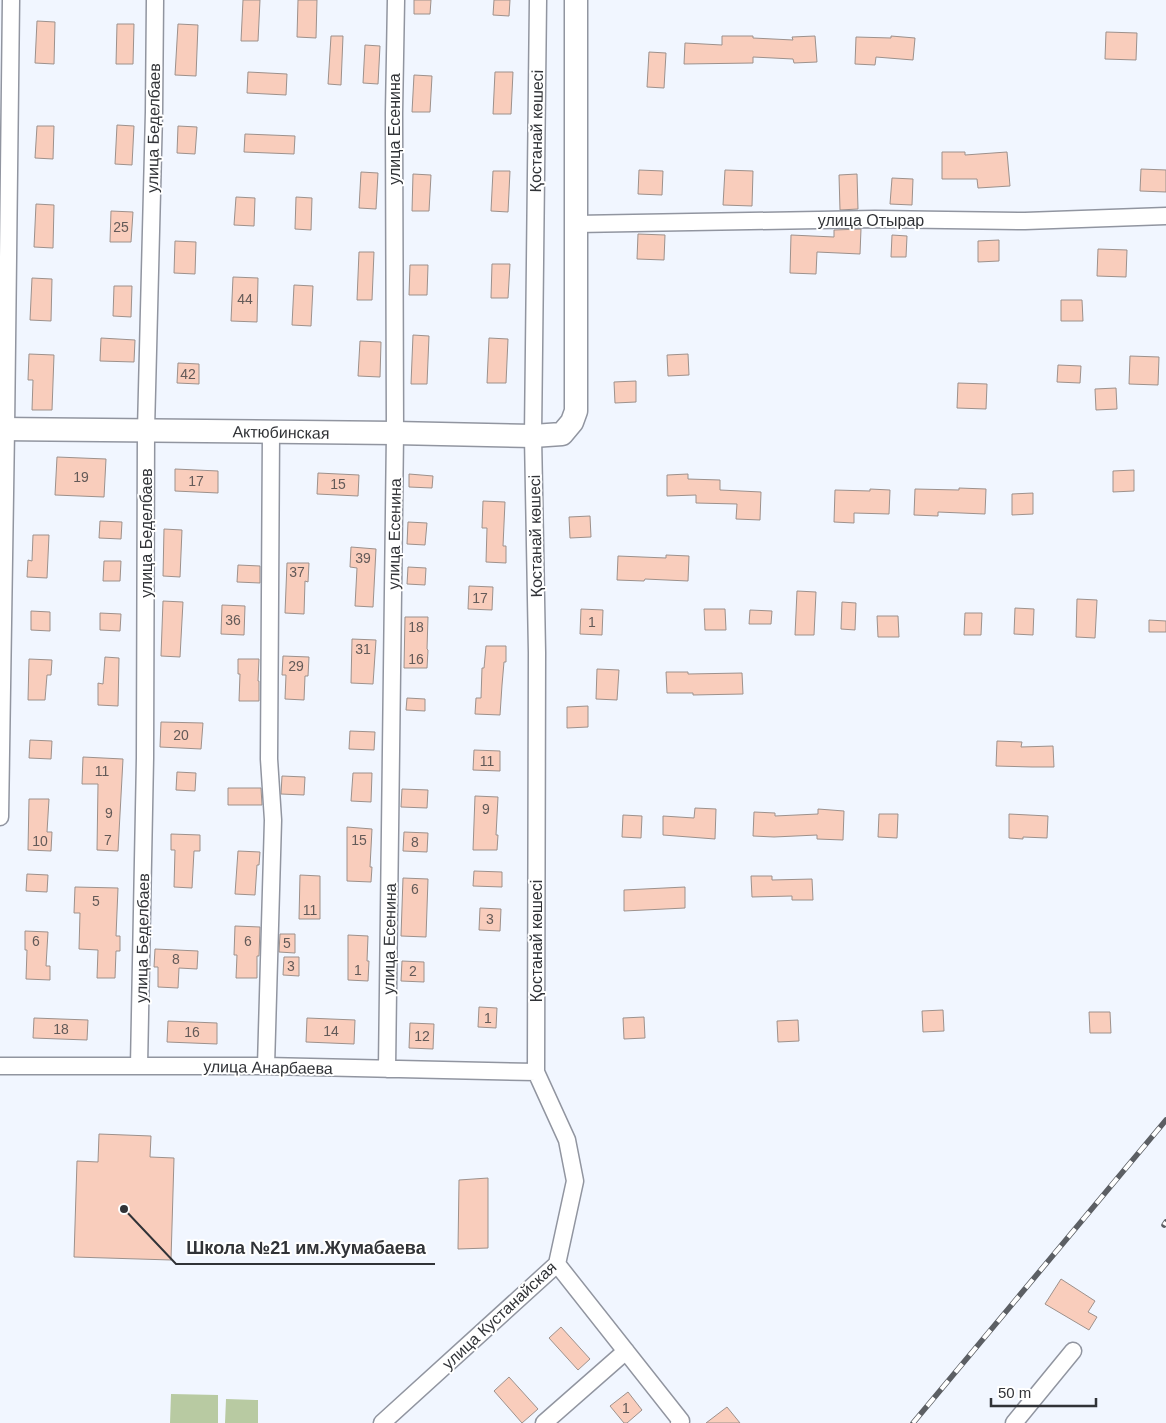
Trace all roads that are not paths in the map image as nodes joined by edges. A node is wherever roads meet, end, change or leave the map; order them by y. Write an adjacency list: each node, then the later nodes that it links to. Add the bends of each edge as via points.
1 (11, 0): 8 (street)
2 (155, 0): 9 (street, улица Беделбаев)
3 (396, 0): 11 (street, улица Есенина)
4 (538, 0): 12 (street, Қостанай көшесі)
5 (576, 0): 7 (street)
6 (1166, 216): 7 (street, улица Отырар, via 1025,221 875,219)
7 (576, 224): 12 (street, Актюбинская, via 576,410 572,422 562,434)
8 (3, 429): 9 (street, Актюбинская); 13 (street)
9 (146, 430): 10 (street, Актюбинская); 15 (street, улица Беделбаев)
10 (271, 432): 11 (street, Актюбинская); 16 (street, via 269,759 272,820)
11 (395, 433): 12 (street, Актюбинская); 17 (street, улица Есенина)
12 (533, 436): 18 (street, Қостанай көшесі, via 537,652)
13 (0, 817)
14 (0, 1066): 15 (street, улица Анарбаева)
15 (139, 1066): 16 (street, улица Анарбаева)
16 (266, 1066): 17 (street, улица Анарбаева)
17 (387, 1069): 18 (street, улица Анарбаева)
18 (536, 1072): 19 (street, улица Кустанайская, via 567,1140 574,1181)
19 (558, 1264): 20 (street); 22 (street, улица Кустанайская)
20 (626, 1351): 23 (street); 24 (street, via 681,1421)
21 (1073, 1351): 25 (street)
22 (382, 1423)
23 (544, 1423)
24 (679, 1423)
25 (1014, 1423)

